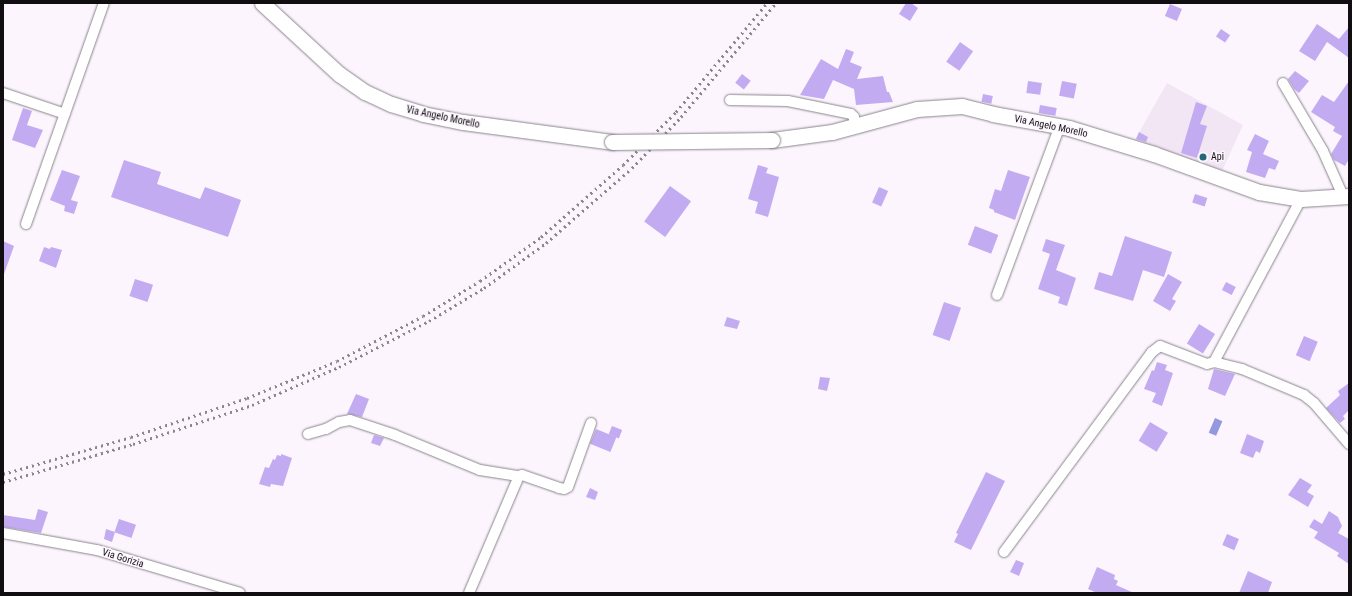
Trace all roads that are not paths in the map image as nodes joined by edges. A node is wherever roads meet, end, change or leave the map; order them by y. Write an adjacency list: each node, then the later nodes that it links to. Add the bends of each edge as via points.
1 (104, 3): 6 (street)
2 (262, 3): 7 (street, Via Angelo Morello, bridge, via 339,74 365,92 423,114 463,122 612,142 772,140 832,132)
3 (1284, 83): 9 (street)
4 (3, 93): 6 (street)
5 (730, 100): 7 (street, via 788,101 851,114 854,117)
6 (65, 114): 11 (street)
7 (854, 126): 8 (street, Via Angelo Morello, via 917,109 962,106)
8 (1060, 126): 10 (street, Via Angelo Morello, via 1154,154 1259,192); 12 (street)
9 (1346, 196): 10 (street, Via Angelo Morello)
10 (1301, 199): 13 (street)
11 (26, 224)
12 (997, 295)
13 (1214, 362): 16 (street, via 1242,369 1304,395); 19 (street, via 1207,364 1160,346 1152,352)
14 (591, 423): 17 (street, via 568,487 559,488)
15 (308, 434): 17 (street, via 350,420 395,435 480,470)
16 (1349, 444)
17 (519, 476): 21 (street)
18 (3, 533): 20 (street, Via Gorizia, via 97,550)
19 (1004, 552)
20 (240, 593)
21 (470, 593)

